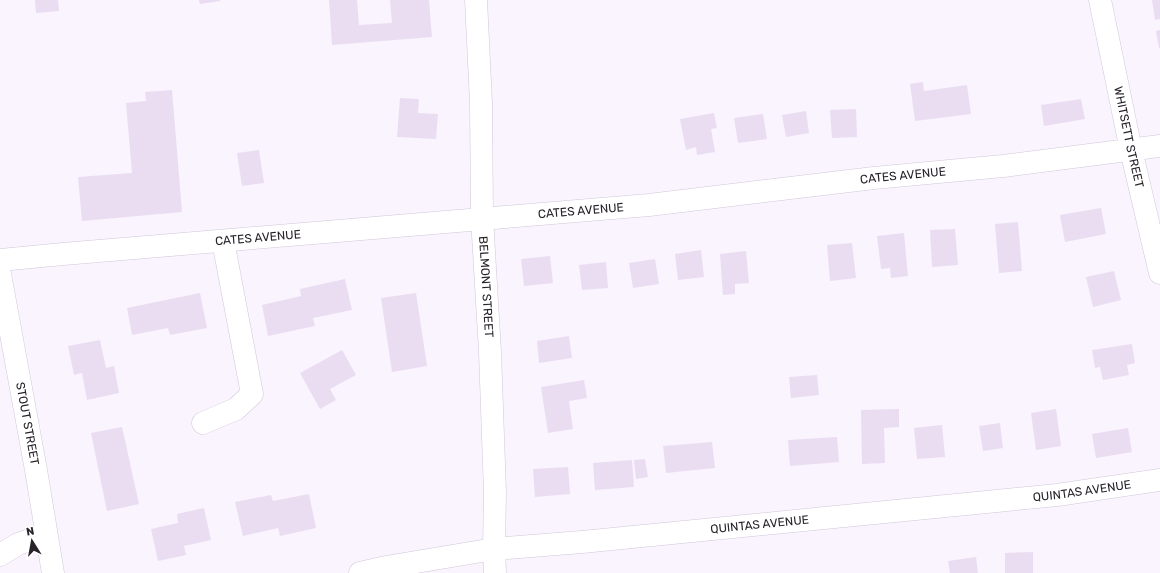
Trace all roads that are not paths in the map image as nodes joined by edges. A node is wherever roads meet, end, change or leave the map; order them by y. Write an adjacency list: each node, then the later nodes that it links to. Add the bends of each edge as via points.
1 (476, 0): 5 (street, BELMONT STREET, via 481,104)
2 (1100, 0): 4 (street, WHITSETT STREET)
3 (1160, 146): 4 (street, CATES AVENUE)
4 (1131, 150): 5 (street, CATES AVENUE, via 649,205); 8 (street, WHITSETT STREET)
5 (482, 218): 6 (street, CATES AVENUE); 13 (street, BELMONT STREET, via 495,478)
6 (223, 241): 7 (street, CATES AVENUE); 10 (street, via 252,394 236,409)
7 (0, 260)
8 (1160, 273)
9 (0, 274): 12 (street, STOUT STREET)
10 (203, 423)
11 (1160, 480): 13 (street, QUINTAS AVENUE, via 1057,495)
12 (46, 534): 14 (street, via 18,544); 15 (street, STOUT STREET)
13 (494, 550): 16 (street, QUINTAS AVENUE); 17 (street, BELMONT STREET)
14 (0, 555)
15 (53, 573)
16 (360, 573)
17 (495, 573)

